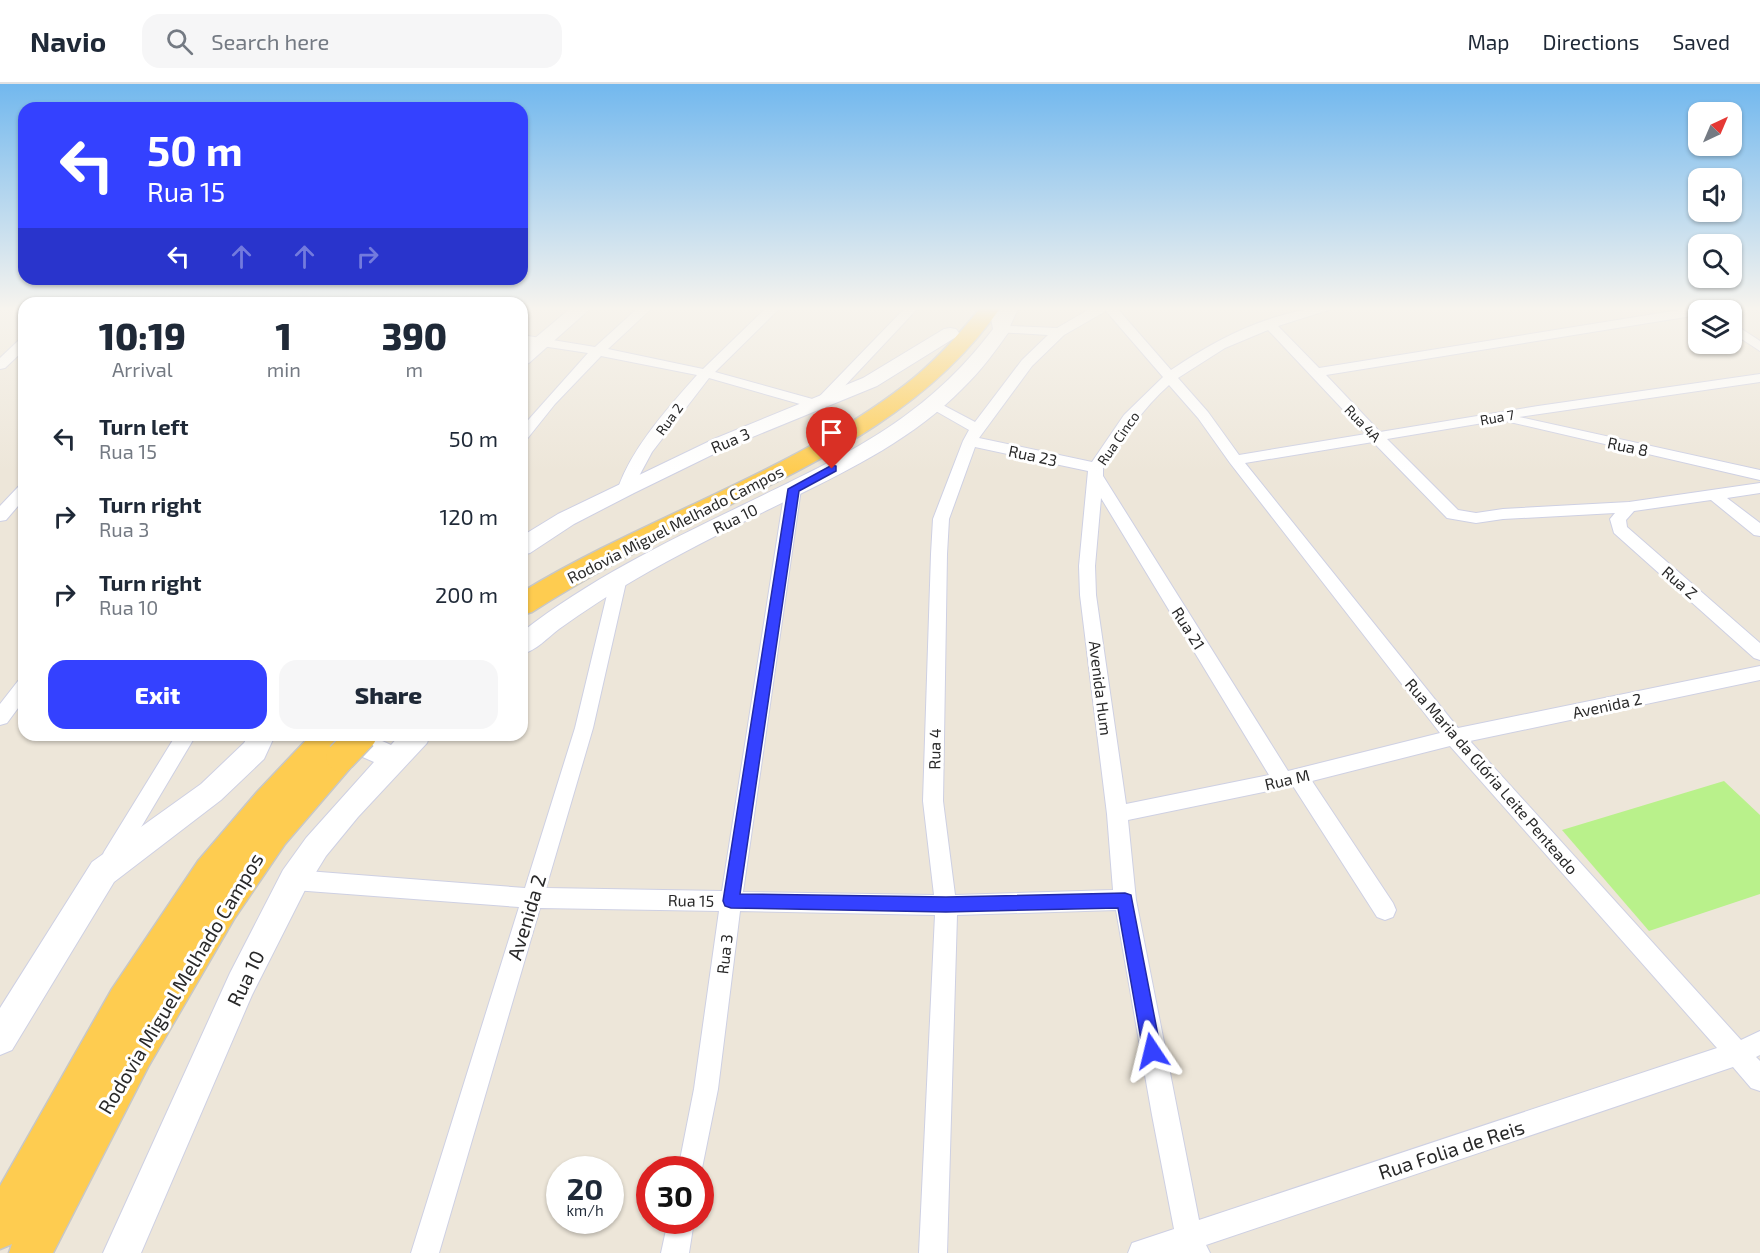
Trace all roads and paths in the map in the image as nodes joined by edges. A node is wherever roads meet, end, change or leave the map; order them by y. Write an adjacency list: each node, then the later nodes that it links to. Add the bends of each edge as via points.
1 (588, 362): 21 (street)
2 (647, 362): 15 (street)
3 (716, 362): 15 (street, Rua 2)
4 (861, 362): 18 (street, Rua 3)
5 (903, 362): 18 (main road)
6 (920, 362): 39 (highway, Rodovia Miguel Melhado Campos, via 838,423)
7 (945, 362): 40 (highway, Rodovia Miguel Melhado Campos, via 873,421 815,454 611,554)
8 (978, 362): 19 (main road, Rua 10)
9 (1028, 362): 22 (street, Rua 4)
10 (1157, 362): 16 (street, Rua Maria da Glória Leite Penteado)
11 (1196, 362): 16 (street, Rua Cinco)
12 (1305, 362): 14 (street, Rua 4A)
13 (1386, 362): 14 (street)
14 (1316, 373): 23 (street, Rua 4A)
15 (705, 374): 18 (street); 27 (street, Rua 2, via 630,473)
16 (1171, 377): 24 (street, Rua Maria da Glória Leite Penteado); 25 (street, Rua Cinco, via 1129,418)
17 (1760, 378): 20 (street, Rua 7)
18 (819, 405): 27 (main road, Rua 3, via 721,443)
19 (934, 406): 22 (street, Rua 23); 29 (main road, Rua 10, via 882,443)
20 (1497, 417): 23 (street, Rua 7); 26 (street, Rua 8)
21 (528, 428)
22 (974, 435): 25 (street, Rua 23); 59 (street, Rua 4, via 939,533 933,801)
23 (1376, 437): 24 (street, Rua 7); 32 (street, Rua 4A, via 1448,510 1460,516)
24 (1235, 460): 46 (street, Rua Maria da Glória Leite Penteado)
25 (1096, 472): 52 (street, Rua 21); 53 (street, Avenida Hum, via 1088,595)
26 (1760, 475)
27 (626, 488): 34 (main road, Rua 3)
28 (1760, 488): 30 (street)
29 (794, 489): 38 (main road, Rua 10); 58 (street, Rua 3)
30 (1714, 495): 32 (street); 35 (street)
31 (18, 496): 33 (street)
32 (1629, 507): 42 (street, Rua Z, via 1618,519 1620,529)
33 (0, 516)
34 (566, 519): 36 (street, Rua 3); 37 (main road)
35 (1760, 531)
36 (528, 535)
37 (528, 543)
38 (619, 578): 41 (main road, Rua 10); 56 (street, Avenida 2, via 584,728)
39 (528, 579)
40 (528, 602)
41 (528, 640)
42 (1760, 652)
43 (1760, 673): 46 (street, Avenida 2)
44 (18, 694): 45 (street)
45 (8, 708)
46 (1454, 737): 52 (street, Rua M); 62 (street, Rua Maria da Glória Leite Penteado)
47 (182, 741): 54 (street)
48 (259, 741): 54 (main road, via 254,751 211,792)
49 (411, 741): 51 (main road, Rua 10)
50 (338, 742): 51 (main road); 65 (highway, Rodovia Miguel Melhado Campos, via 242,831 209,874 120,1009); 68 (highway, Rodovia Miguel Melhado Campos, via 254,860 183,971 90,1132)
51 (394, 758): 55 (main road, Rua 10, via 316,847)
52 (1291, 778): 53 (street, Rua M); 60 (street, Rua 21)
53 (1117, 814): 57 (street, Avenida Hum)
54 (104, 872): 61 (main road)
55 (294, 880): 56 (street, Rua 15); 69 (main road, Rua 10, via 240,984)
56 (532, 898): 58 (street, Rua 15); 70 (street, Avenida 2)
57 (1125, 900): 59 (street, Rua 15); 67 (street, Avenida Hum)
58 (731, 901): 59 (street, Rua 15); 64 (street, Rua 3)
59 (946, 904): 72 (street, Rua 4)
60 (1385, 910)
61 (0, 1038)
62 (1749, 1048): 63 (street, Rua Maria da Glória Leite Penteado); 67 (street, Rua Folia de Reis)
63 (1760, 1079)
64 (694, 1156)
65 (0, 1228)
66 (679, 1234): 71 (street)
67 (1192, 1245): 73 (street, Rua Folia de Reis)
68 (30, 1253)
69 (122, 1253)
70 (426, 1253)
71 (675, 1253)
72 (933, 1253)
73 (1142, 1253)

